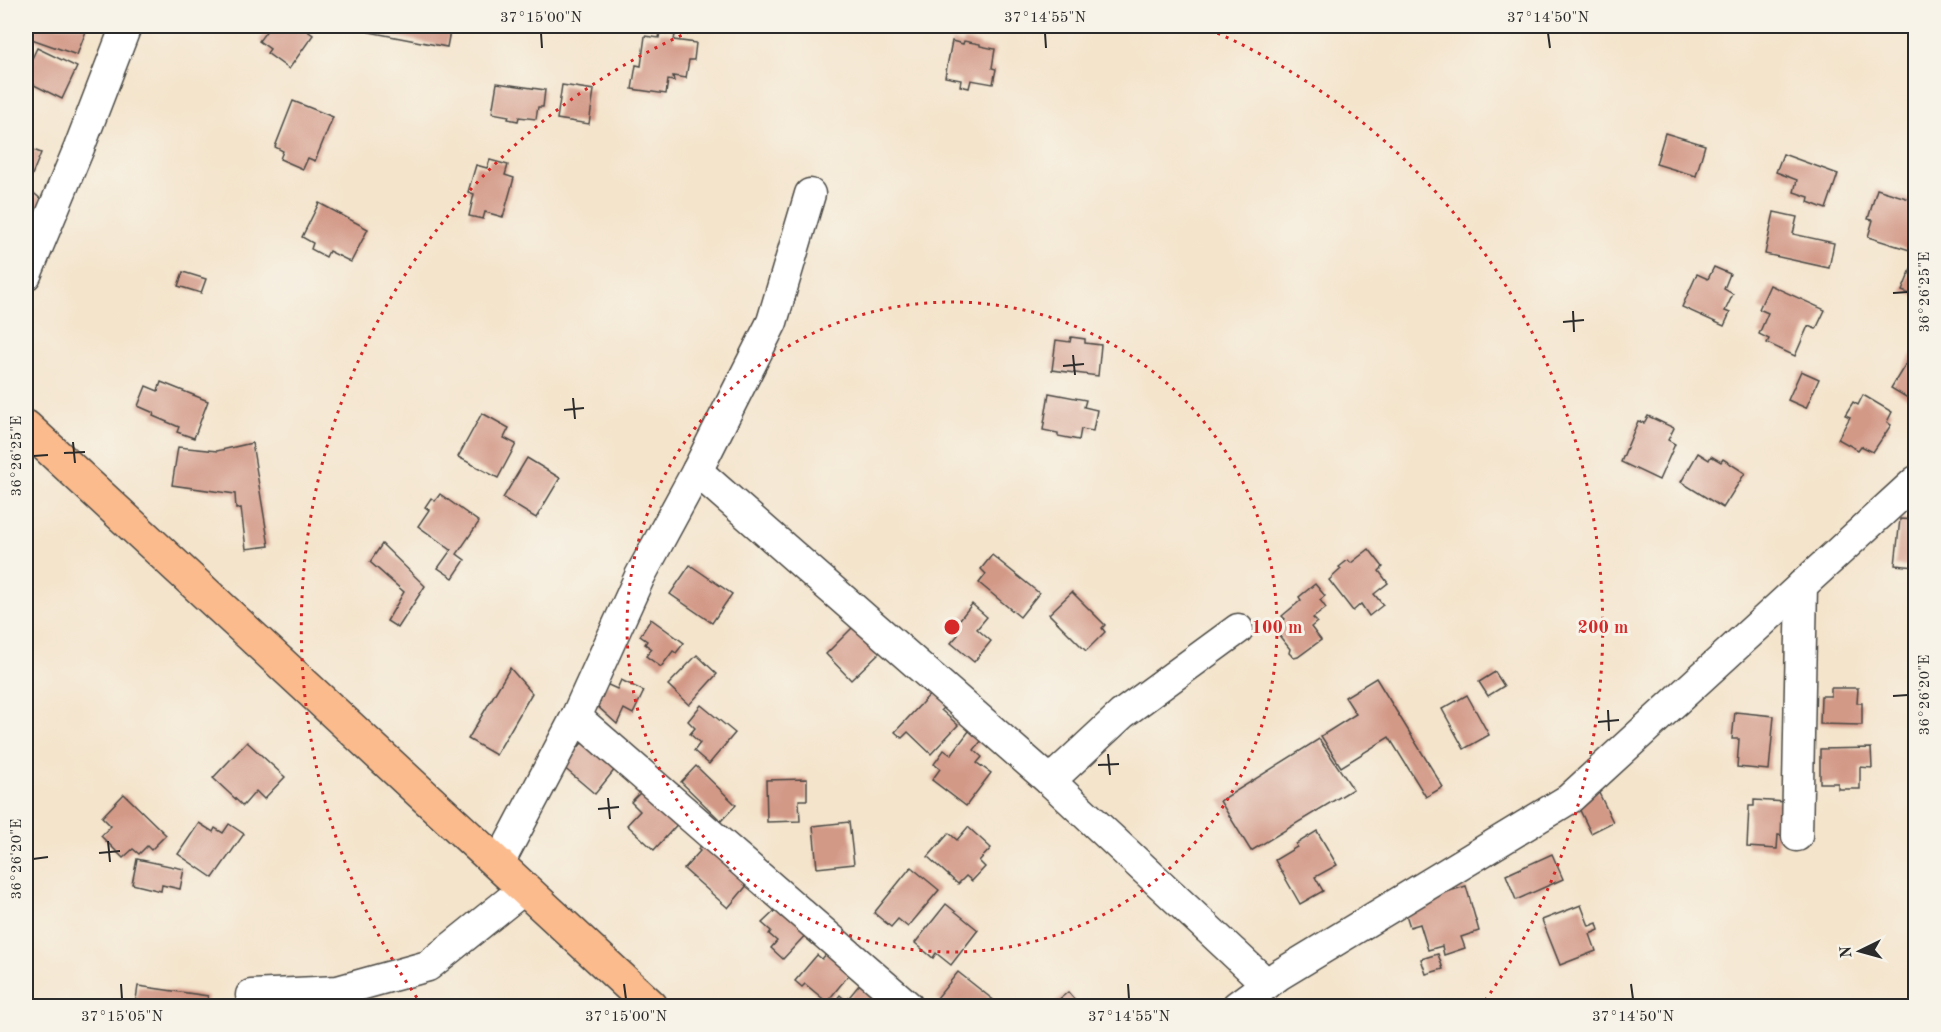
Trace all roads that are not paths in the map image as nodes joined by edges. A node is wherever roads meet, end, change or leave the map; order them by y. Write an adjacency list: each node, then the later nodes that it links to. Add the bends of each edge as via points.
1 (126, 26): 3 (street)
2 (810, 194): 5 (street, via 772,322)
3 (26, 275)
4 (26, 427): 12 (main road)
5 (697, 471): 9 (street, via 640,576); 10 (street)
6 (1916, 481): 7 (street)
7 (1802, 585): 11 (street); 14 (street, via 1569,799)
8 (1238, 629): 10 (street, via 1122,714)
9 (576, 717): 12 (street); 17 (street)
10 (1050, 781): 14 (street)
11 (1797, 836)
12 (498, 865): 13 (main road)
13 (524, 889): 15 (street, via 428,966 338,991); 16 (main road)
14 (1267, 984): 18 (street)
15 (252, 995)
16 (651, 1006)
17 (909, 1006)
18 (1237, 1006)

